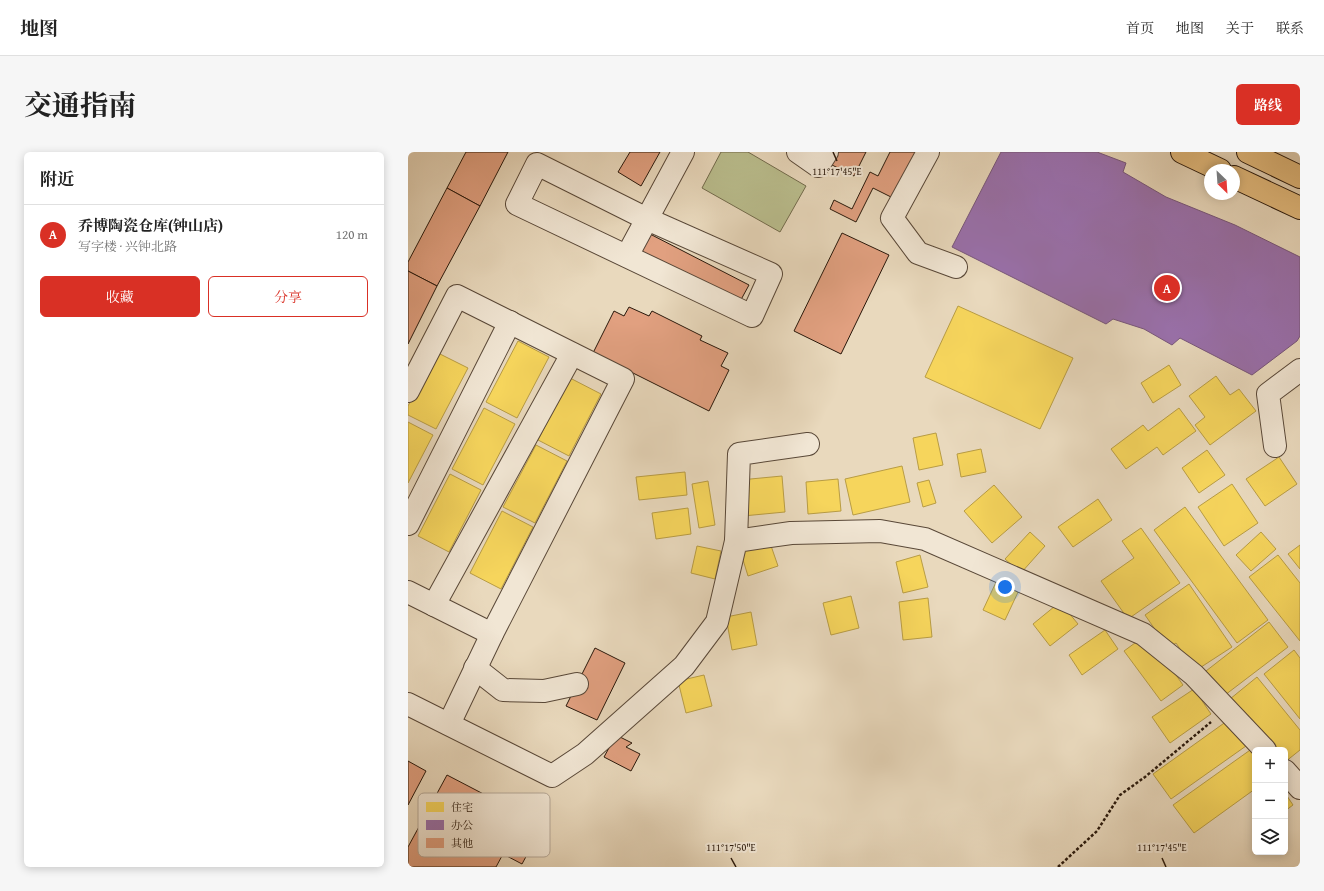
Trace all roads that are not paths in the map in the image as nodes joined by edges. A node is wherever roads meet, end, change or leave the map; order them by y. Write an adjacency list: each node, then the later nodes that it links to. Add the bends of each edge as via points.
1 (683, 152): 11 (street)
2 (798, 152): 3 (street, via 818,166)
3 (827, 152)
4 (928, 152): 13 (street, via 892,218 918,253)
5 (1182, 152): 7 (main road)
6 (1248, 152): 8 (main road)
7 (1207, 164)
8 (1300, 177)
9 (1240, 180): 10 (main road)
10 (1300, 208)
11 (647, 219): 12 (street); 12 (street, via 537,164 517,204); 12 (street, via 771,274 752,316)
12 (627, 256)
13 (956, 267)
14 (510, 322): 15 (street); 17 (street, via 456,296); 20 (street)
15 (572, 354): 23 (street); 24 (street, via 623,379)
16 (1300, 370): 19 (street, via 1268,394)
17 (408, 391)
18 (808, 444): 21 (street, via 739,454)
19 (1275, 446)
20 (408, 524)
21 (736, 541): 28 (street, via 717,622 684,666 585,754 552,776); 29 (street, via 791,533 880,532 925,539 1143,634 1194,675)
22 (408, 592): 23 (street)
23 (434, 605): 24 (street)
24 (492, 634): 25 (street)
25 (475, 668): 26 (street, via 503,690 544,691); 28 (street)
26 (577, 684)
27 (408, 704): 28 (street)
28 (449, 724)
29 (1262, 747)
30 (1288, 775): 31 (street)
31 (1300, 788)

